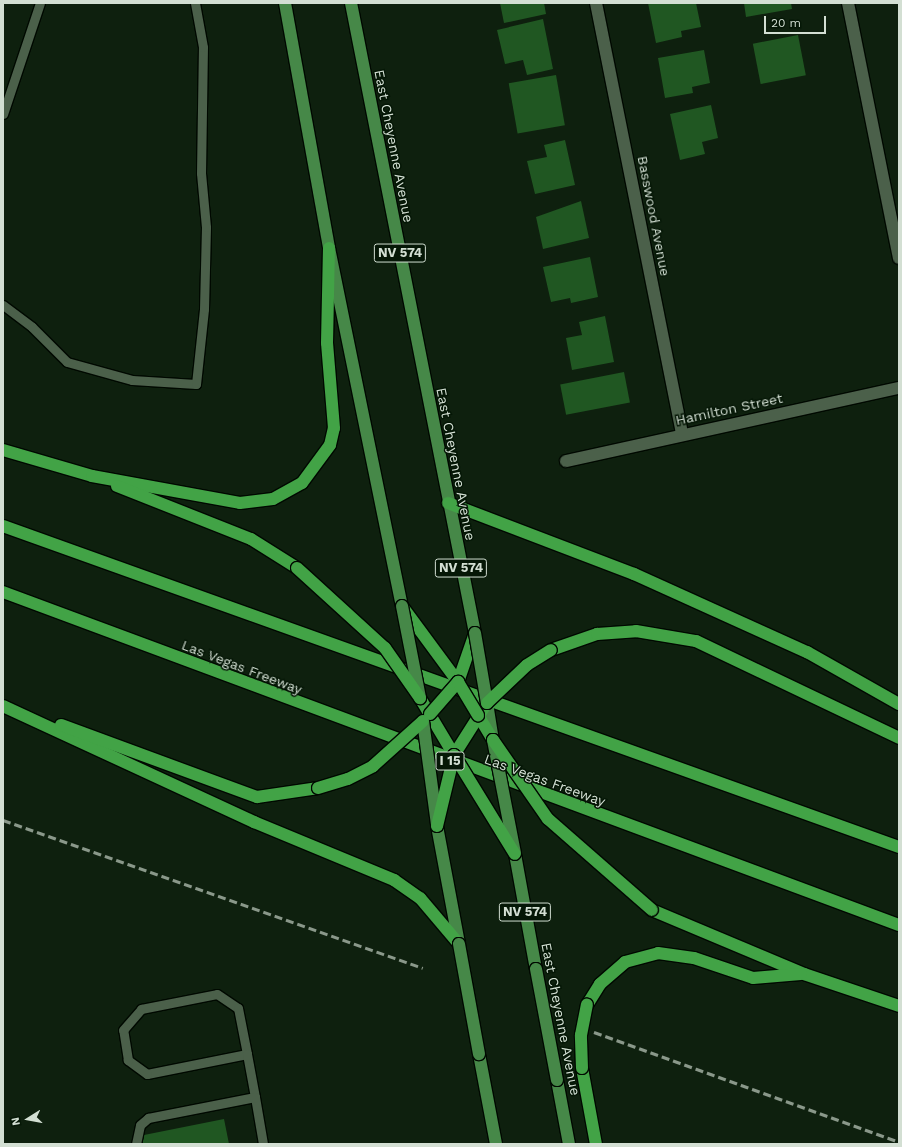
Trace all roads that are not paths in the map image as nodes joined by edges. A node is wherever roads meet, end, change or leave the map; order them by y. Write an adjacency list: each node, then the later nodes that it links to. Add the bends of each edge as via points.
1 (40, 3): 7 (lane)
2 (195, 3): 10 (lane, via 203,47 201,173 206,227 204,308 196,384 132,380 67,362 32,327)
3 (285, 3): 8 (main road)
4 (351, 3): 16 (main road, East Cheyenne Avenue / NV 574)
5 (596, 3): 12 (street, Basswood Avenue)
6 (848, 3): 9 (street)
7 (3, 114)
8 (329, 248): 15 (highway, via 327,343 334,428 327,450 302,483 273,499 240,504); 19 (main road)
9 (899, 258)
10 (3, 305)
11 (899, 388): 12 (street, Hamilton Street)
12 (682, 434): 14 (street, Hamilton Street)
13 (3, 450): 15 (highway)
14 (566, 461)
15 (92, 476): 22 (highway, bridge, via 251,539 297,568 385,648)
16 (448, 503): 20 (main road, East Cheyenne Avenue / NV 574); 24 (highway, via 627,572 807,652)
17 (3, 526): 32 (highway)
18 (3, 592): 34 (highway, Las Vegas Freeway / I 15, via 358,727)
19 (402, 606): 21 (highway, bridge); 22 (main road, bridge)
20 (475, 633): 21 (highway); 23 (main road, East Cheyenne Avenue / NV 574, bridge)
21 (458, 682): 26 (highway, bridge); 27 (highway, bridge)
22 (420, 698): 27 (main road)
23 (487, 703): 26 (highway); 28 (highway, bridge, via 527,664 551,650 597,634 636,632 696,641); 29 (main road, East Cheyenne Avenue / NV 574)
24 (899, 704)
25 (3, 706): 27 (highway, bridge, via 257,797 318,788 348,779 372,766); 35 (highway, via 254,822 394,880 420,898)
26 (478, 715): 29 (highway); 30 (highway)
27 (427, 717): 30 (highway); 31 (main road, bridge)
28 (899, 738)
29 (493, 740): 33 (main road, East Cheyenne Avenue / NV 574, bridge); 36 (highway, bridge, via 548,819 652,910)
30 (454, 755): 31 (highway, bridge); 33 (highway, bridge)
31 (438, 826): 35 (main road)
32 (899, 847)
33 (515, 854): 43 (main road, East Cheyenne Avenue / NV 574, bridge)
34 (899, 925)
35 (459, 944): 42 (main road, bridge)
36 (804, 974): 37 (highway); 44 (highway, bridge, via 753,978 694,958 658,953 625,962 600,984 587,1005 581,1035 582,1068)
37 (899, 1006)
38 (246, 1054): 38 (lane, via 238,1008 217,994 141,1009 123,1030 128,1060 147,1074); 39 (lane)
39 (255, 1097): 40 (lane, via 148,1118 140,1125); 41 (lane)
40 (136, 1144)
41 (263, 1144)
42 (496, 1144)
43 (569, 1144)
44 (596, 1144)

